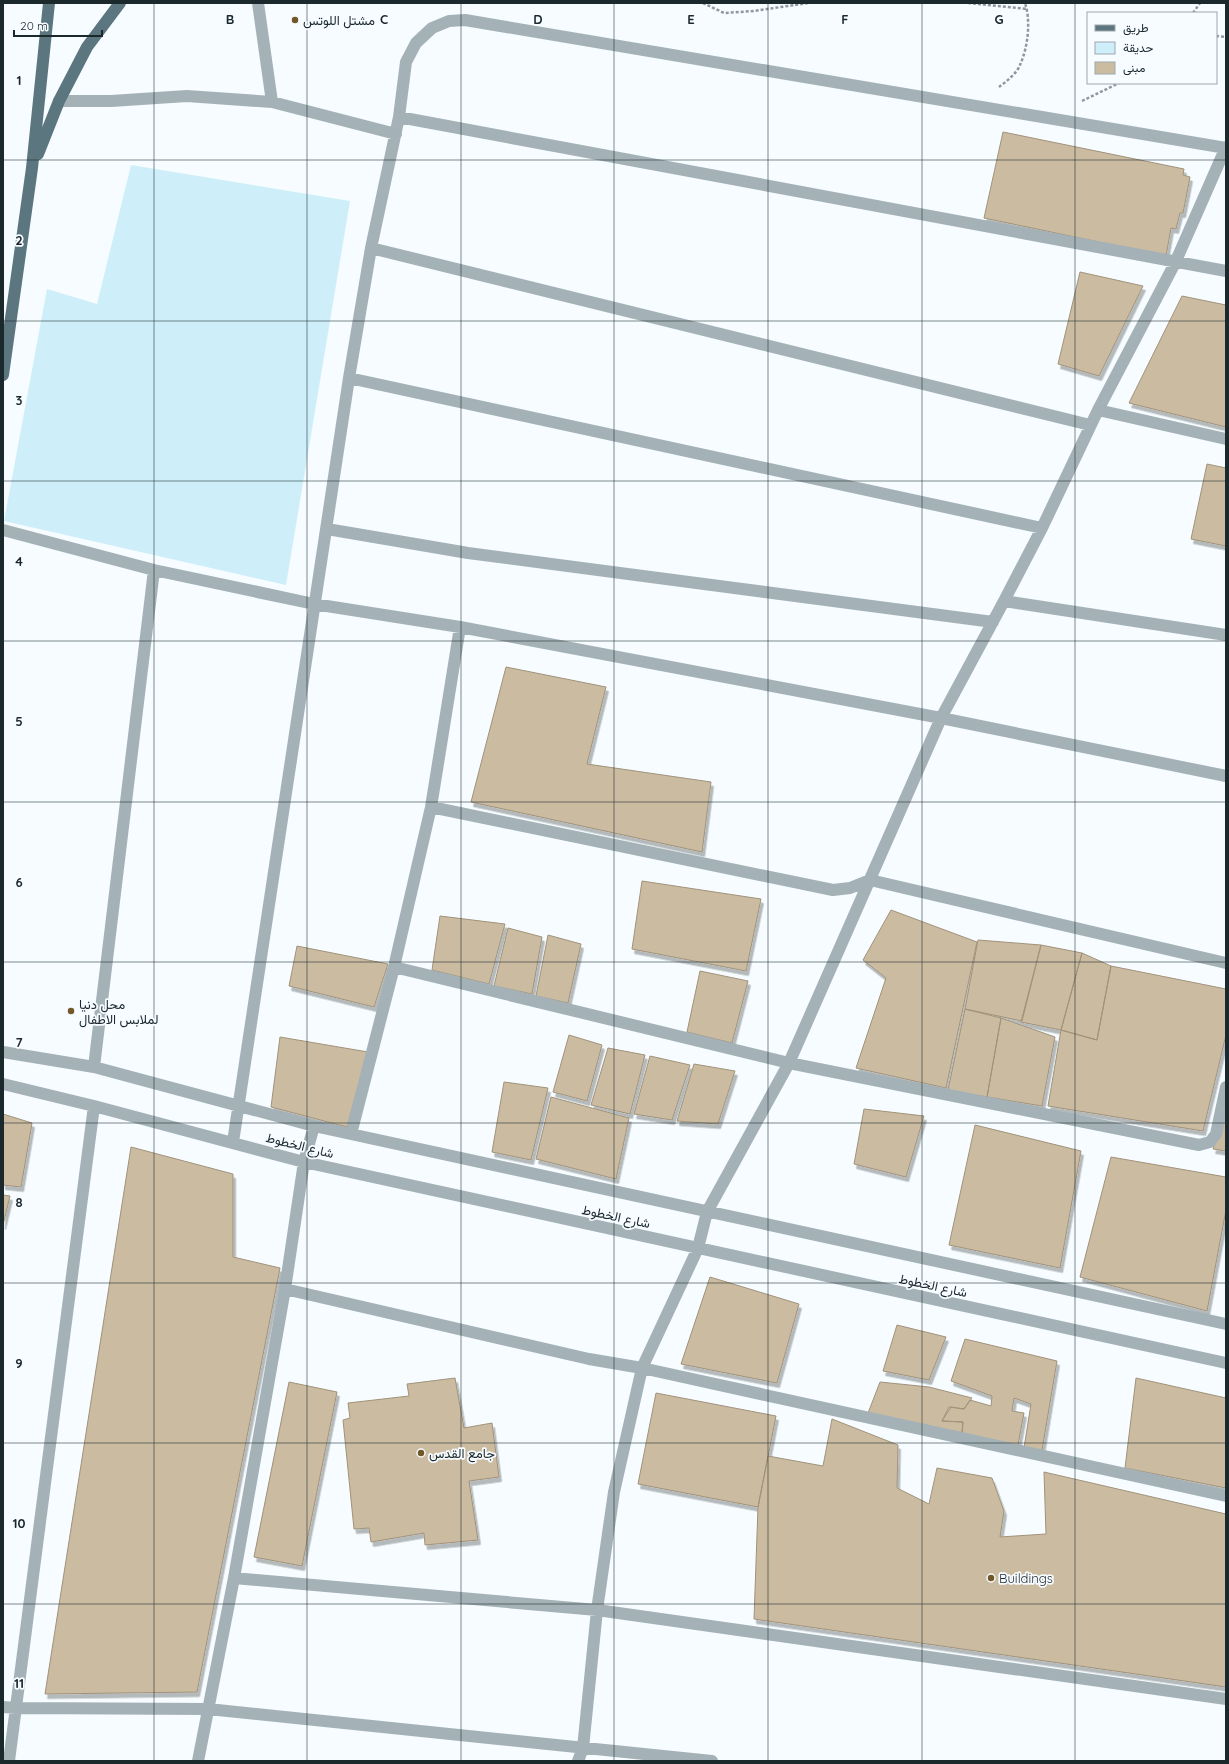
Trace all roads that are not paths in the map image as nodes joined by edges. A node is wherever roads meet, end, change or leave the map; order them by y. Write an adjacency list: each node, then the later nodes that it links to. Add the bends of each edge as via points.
1 (49, 3): 9 (main road)
2 (120, 3): 4 (main road, via 86,47)
3 (258, 3): 5 (street)
4 (59, 101): 5 (street, via 111,101 187,96); 9 (main road)
5 (272, 102): 7 (street)
6 (399, 117): 7 (street); 8 (street, via 406,62 416,43 432,28 449,21 465,20); 11 (street)
7 (396, 134): 10 (street)
8 (1226, 148): 11 (street)
9 (32, 168): 13 (main road)
10 (371, 248): 14 (street); 16 (street)
11 (1175, 263): 12 (street); 15 (street)
12 (1226, 271)
13 (3, 375)
14 (348, 378): 18 (street); 19 (street)
15 (1098, 410): 16 (street); 17 (street)
16 (1090, 425): 18 (street)
17 (1226, 439)
18 (1042, 528): 22 (street)
19 (327, 529): 23 (street); 24 (street, via 468,553)
20 (3, 530): 21 (street)
21 (154, 570): 23 (street); 35 (street)
22 (1004, 601): 24 (street); 26 (street)
23 (314, 604): 25 (street); 39 (street)
24 (993, 622): 27 (street)
25 (460, 627): 27 (street); 29 (street)
26 (1226, 635)
27 (941, 718): 28 (street); 30 (street)
28 (1226, 776)
29 (431, 807): 30 (street, via 834,890 850,888); 32 (street)
30 (870, 880): 31 (street); 34 (street)
31 (1226, 963)
32 (394, 967): 34 (street); 41 (street)
33 (3, 1052): 35 (street, شارع الخطوط)
34 (789, 1063): 37 (street, via 1199,1145 1210,1142 1216,1134); 44 (street)
35 (94, 1068): 39 (street, شارع الخطوط)
36 (3, 1084): 38 (street, شارع الخطوط)
37 (1226, 1087)
38 (94, 1106): 42 (street, شارع الخطوط); 55 (street)
39 (239, 1107): 40 (street, شارع الخطوط); 42 (street)
40 (314, 1126): 41 (street, شارع الخطوط); 43 (street)
41 (351, 1134): 44 (street, شارع الخطوط)
42 (233, 1142): 43 (street, شارع الخطوط)
43 (304, 1162): 45 (street, شارع الخطوط); 46 (street)
44 (707, 1212): 45 (street); 47 (street, شارع الخطوط)
45 (698, 1248): 48 (street, شارع الخطوط); 49 (street)
46 (285, 1289): 49 (street, via 590,1359); 51 (street)
47 (1226, 1324)
48 (1226, 1363)
49 (642, 1368): 50 (street); 52 (street, via 614,1492)
50 (1226, 1496)
51 (234, 1578): 52 (street); 56 (street)
52 (597, 1610): 53 (street); 57 (street)
53 (1226, 1699)
54 (3, 1707): 55 (street)
55 (16, 1708): 56 (street); 58 (street)
56 (208, 1709): 57 (street); 59 (street)
57 (582, 1748): 60 (street); 61 (street)
58 (8, 1761)
59 (198, 1761)
60 (578, 1761)
61 (712, 1761)

